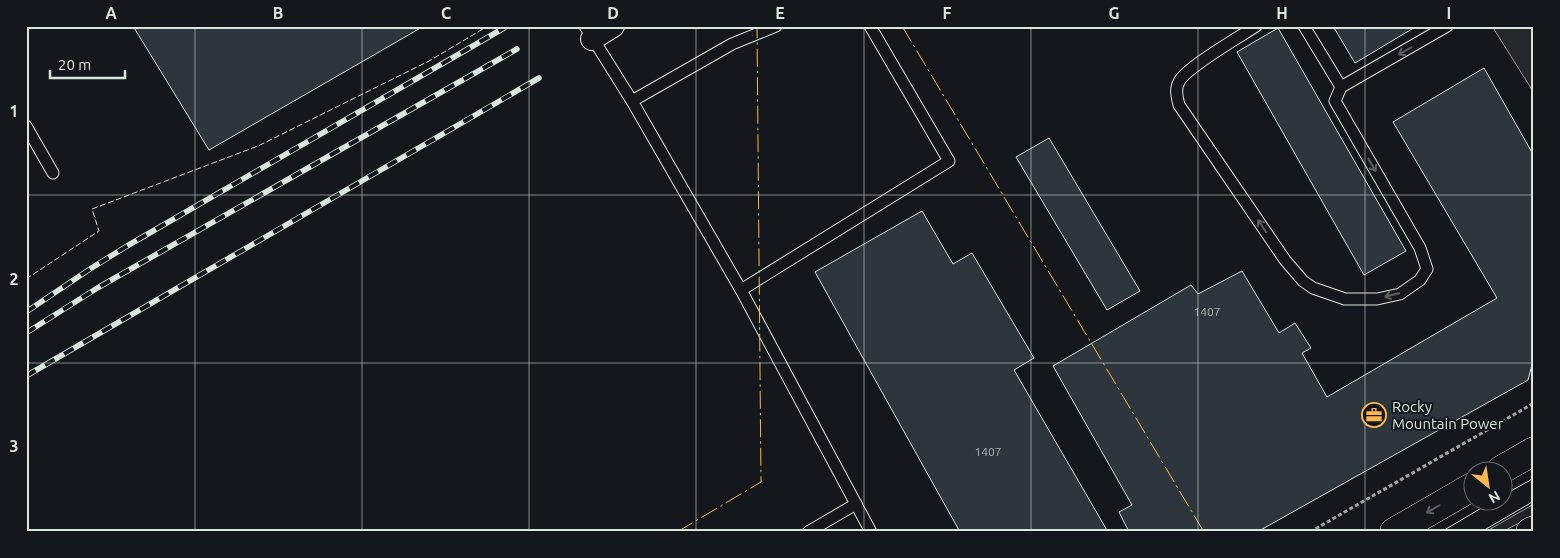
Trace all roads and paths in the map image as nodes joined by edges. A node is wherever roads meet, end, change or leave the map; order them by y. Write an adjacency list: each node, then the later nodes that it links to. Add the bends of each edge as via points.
1 (613, 26): 7 (street)
2 (776, 26): 9 (lane, via 732,44)
3 (870, 26): 12 (lane, via 949,161)
4 (1256, 26): 8 (lane, one-way to 4, via 1335,101 1420,248 1427,269 1420,280 1400,294 1377,299 1345,299 1303,281 1285,260 1179,105 1176,95 1179,81 1199,63)
5 (1304, 26): 8 (lane)
6 (1447, 26): 8 (lane, one-way to 8)
7 (589, 32): 9 (lane)
8 (1341, 87)
9 (632, 101): 12 (lane)
10 (26, 126): 11 (lane)
11 (53, 173)
12 (742, 290): 17 (lane)
13 (1534, 402): 21 (path)
14 (1534, 451): 15 (main road)
15 (1512, 464)
16 (1462, 493): 22 (main road, one-way to 22)
17 (856, 504): 19 (lane); 20 (lane)
18 (1534, 530): 23 (main road)
19 (811, 531)
20 (871, 532)
21 (1310, 532)
22 (1394, 532)
23 (1530, 532)

